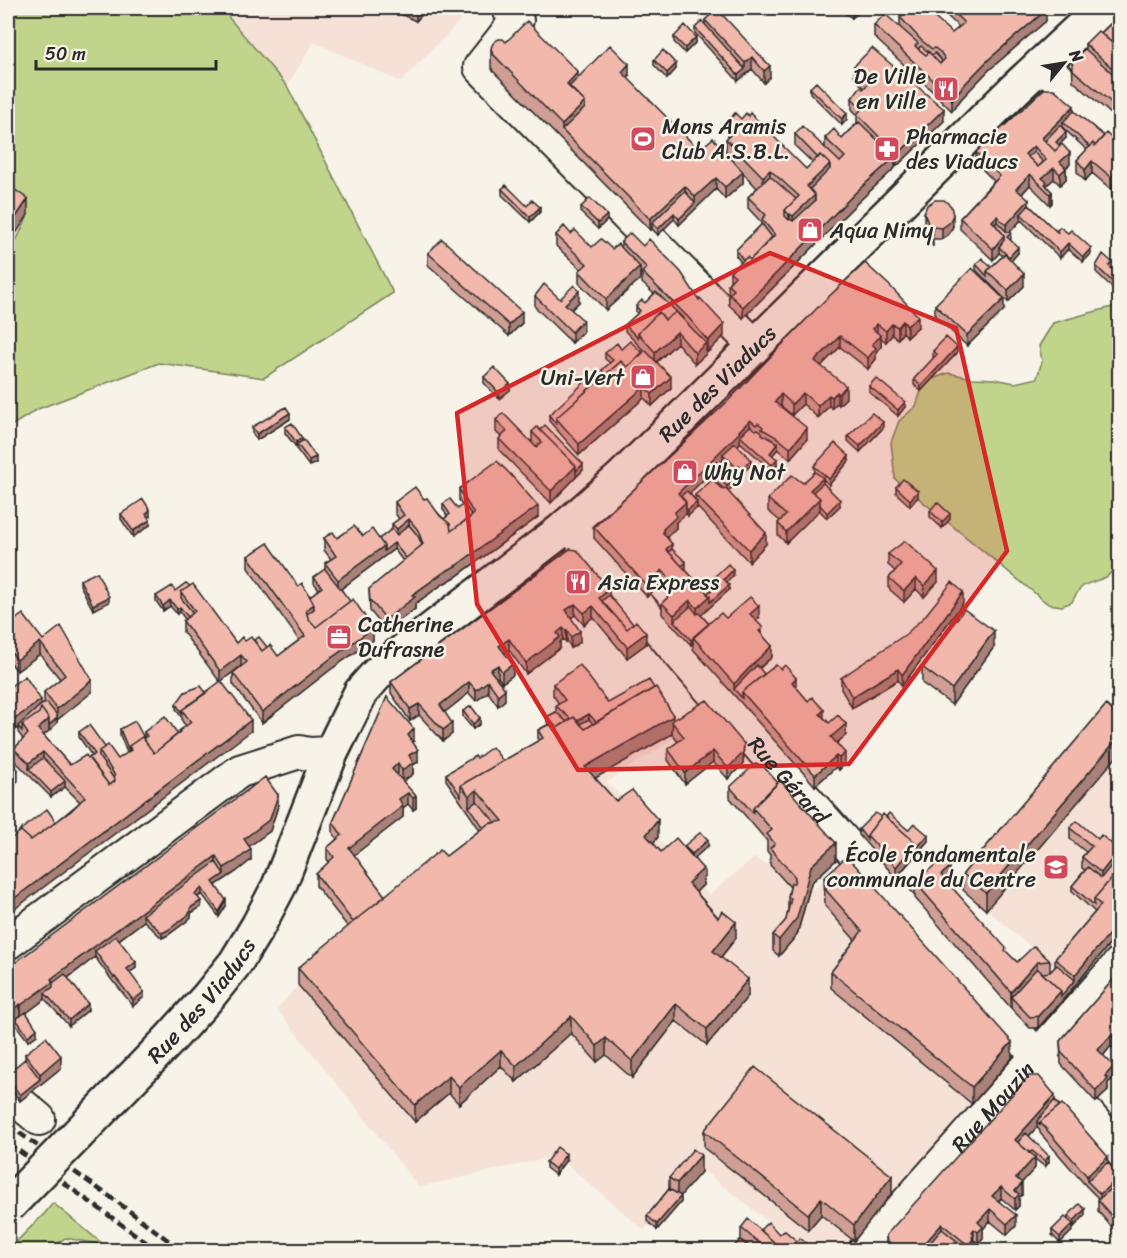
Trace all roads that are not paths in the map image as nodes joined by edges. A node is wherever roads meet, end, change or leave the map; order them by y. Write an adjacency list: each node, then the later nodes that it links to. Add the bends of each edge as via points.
1 (508, 8): 5 (street, via 517,20 480,66)
2 (1102, 8): 3 (main road, Rue des Viaducs)
3 (1041, 64): 4 (street); 5 (main road, Rue des Viaducs)
4 (1119, 133)
5 (755, 346): 6 (main road, Rue des Viaducs, via 621,478)
6 (568, 524): 7 (main road, Rue des Viaducs, via 378,674 361,692); 10 (street, Rue Gérard, via 770,759)
7 (331, 753): 8 (street, via 299,752 240,771); 14 (main road, Rue des Viaducs, bridge, via 279,886 237,962 168,1041)
8 (8, 943)
9 (1119, 963): 10 (street, Rue Mouzin)
10 (1037, 1056): 13 (street, Rue Gérard); 15 (street, Rue Mouzin)
11 (8, 1094): 12 (street)
12 (39, 1119)
13 (1119, 1151)
14 (8, 1206)
15 (865, 1251)

